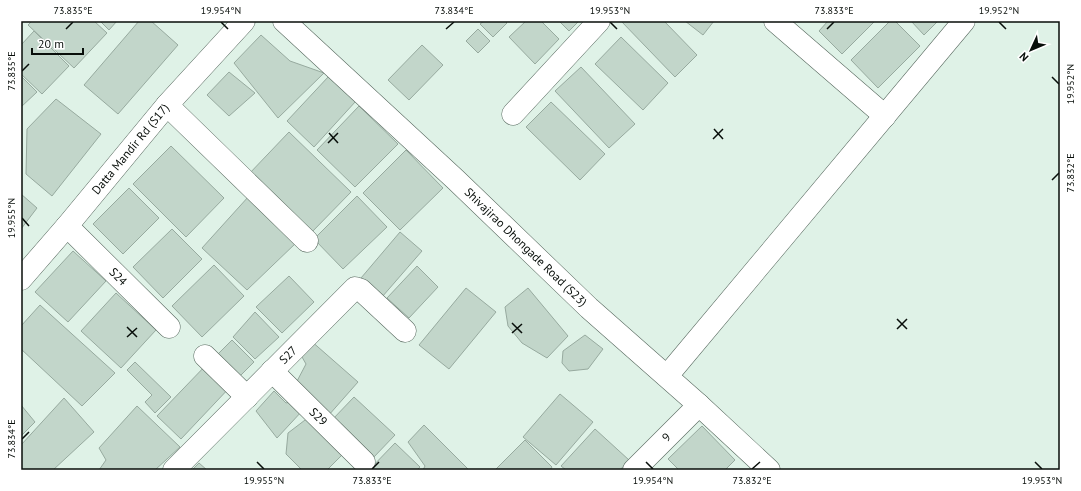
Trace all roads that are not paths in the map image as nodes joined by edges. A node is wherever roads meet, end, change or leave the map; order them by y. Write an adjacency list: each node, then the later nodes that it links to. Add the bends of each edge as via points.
1 (244, 21): 6 (street, Datta Mandir Rd (S17))
2 (284, 21): 16 (street, Shivajirao Dhongade Road (S23), via 589,308)
3 (599, 21): 7 (street)
4 (775, 21): 8 (street)
5 (964, 21): 8 (street)
6 (167, 105): 9 (street, Datta Mandir Rd (S17)); 10 (street)
7 (513, 114)
8 (885, 116): 16 (street)
9 (67, 226): 11 (street, Datta Mandir Rd (S17)); 12 (street, S24)
10 (307, 241)
11 (21, 279)
12 (169, 327)
13 (405, 330): 15 (street, S27, via 361,290 355,288)
14 (205, 356): 17 (street)
15 (272, 371): 17 (street, S27); 19 (street, S29)
16 (667, 376): 18 (street, Shivajirao Dhongade Road (S23))
17 (247, 397): 20 (street, S27)
18 (699, 405): 21 (street, 9); 22 (street, Shivajirao Dhongade Road (S23))
19 (364, 462)
20 (174, 470)
21 (634, 470)
22 (770, 470)

